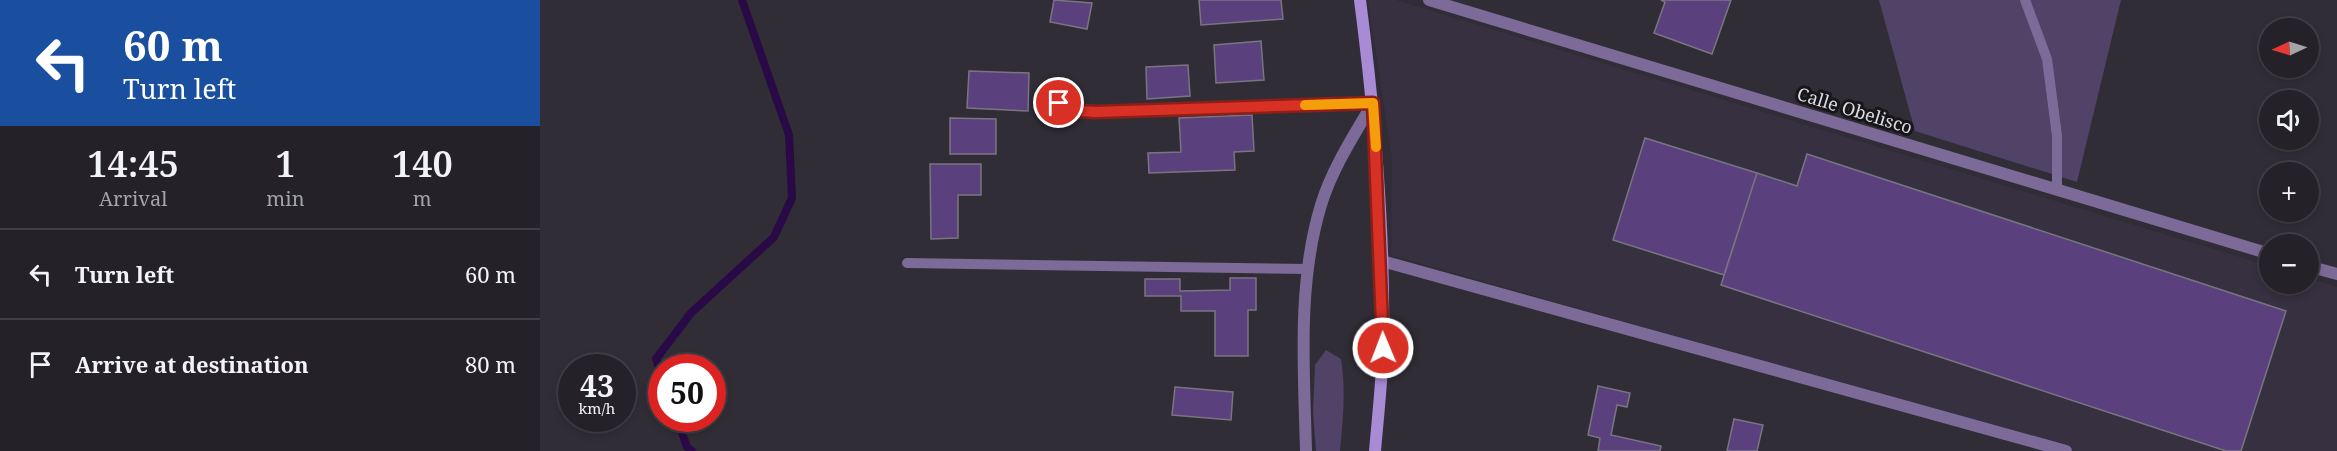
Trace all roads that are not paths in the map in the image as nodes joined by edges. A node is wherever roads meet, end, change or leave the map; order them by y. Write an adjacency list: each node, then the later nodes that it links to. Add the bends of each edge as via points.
1 (1360, 0): 5 (main road)
2 (1430, 0): 6 (street, Calle Obelisco)
3 (2025, 0): 6 (lane, via 2046,59 2057,136)
4 (1057, 89): 5 (lane, via 1059,103 1067,110 1095,112)
5 (1373, 103): 8 (main road); 10 (street, via 1347,147 1322,204)
6 (2057, 190): 7 (street, Calle Obelisco)
7 (2259, 251)
8 (1382, 261): 14 (main road, via 1383,348); 15 (street)
9 (908, 263): 10 (lane)
10 (1307, 269): 13 (street)
11 (2319, 269): 12 (street)
12 (2337, 274)
13 (1306, 451)
14 (1375, 451)
15 (2066, 451)

